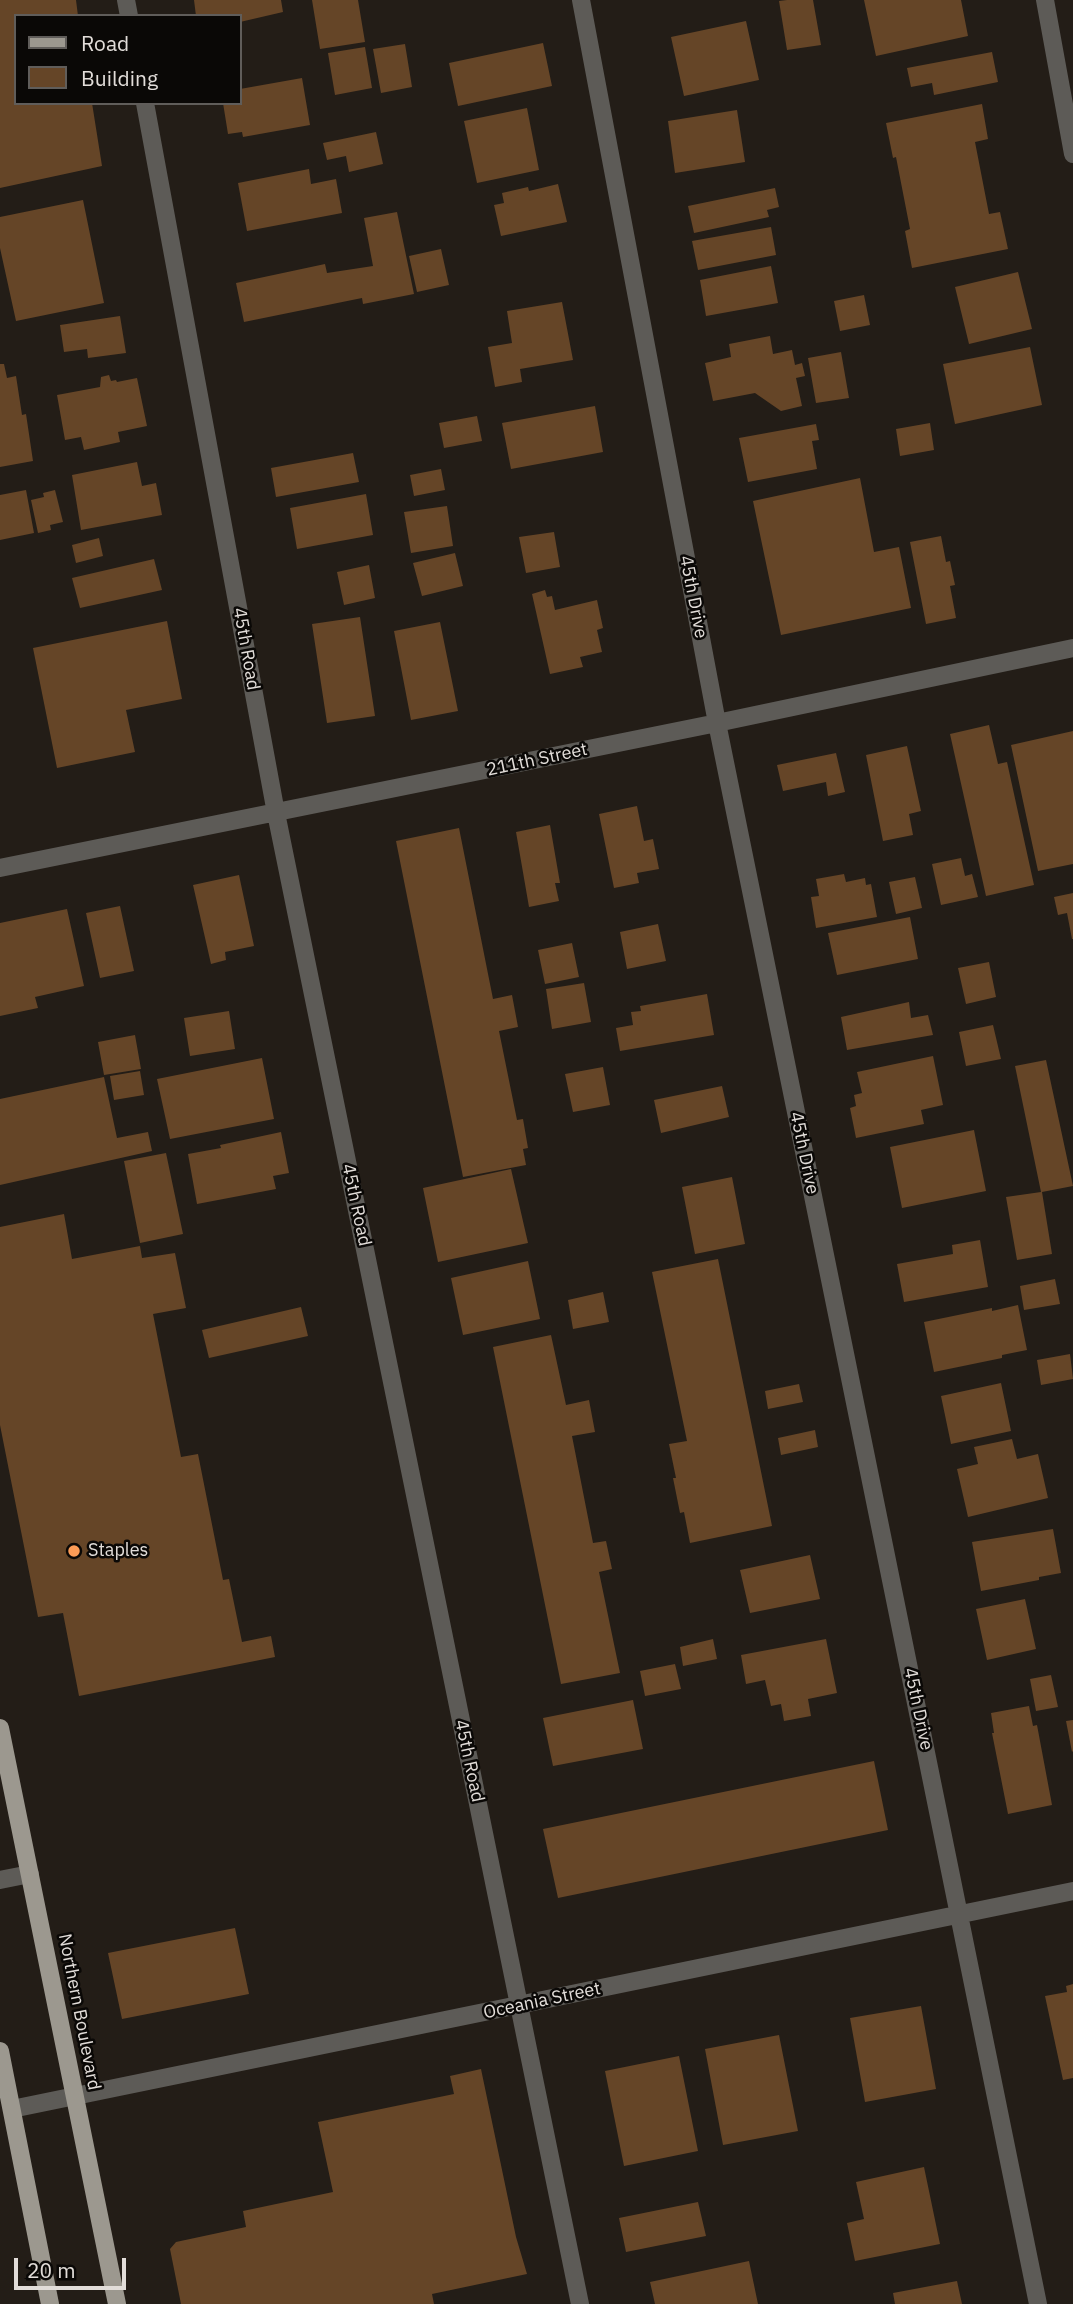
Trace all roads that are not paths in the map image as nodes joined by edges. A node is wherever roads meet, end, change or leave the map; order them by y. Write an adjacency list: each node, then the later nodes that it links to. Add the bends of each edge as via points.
1 (580, 0): 6 (street, 45th Drive)
2 (1045, 0): 4 (street)
3 (145, 105): 7 (street, 45th Road)
4 (1073, 154)
5 (1073, 648): 6 (street, 211th Street)
6 (717, 723): 7 (street, 211th Street); 13 (street, 45th Drive)
7 (276, 813): 8 (street, 211th Street); 14 (street, 45th Road)
8 (0, 868)
9 (0, 1728): 10 (main road, Northern Boulevard)
10 (30, 1874): 11 (street); 16 (main road, Northern Boulevard)
11 (0, 1880)
12 (1073, 1891): 13 (street, Oceania Street)
13 (959, 1914): 14 (street, Oceania Street); 21 (street, 45th Drive)
14 (519, 2006): 16 (street, Oceania Street); 20 (street, 45th Road)
15 (0, 2051): 17 (main road)
16 (75, 2096): 17 (street, Oceania Street); 19 (main road, Northern Boulevard)
17 (12, 2109): 18 (main road)
18 (50, 2304)
19 (117, 2304)
20 (580, 2304)
21 (1038, 2304)

